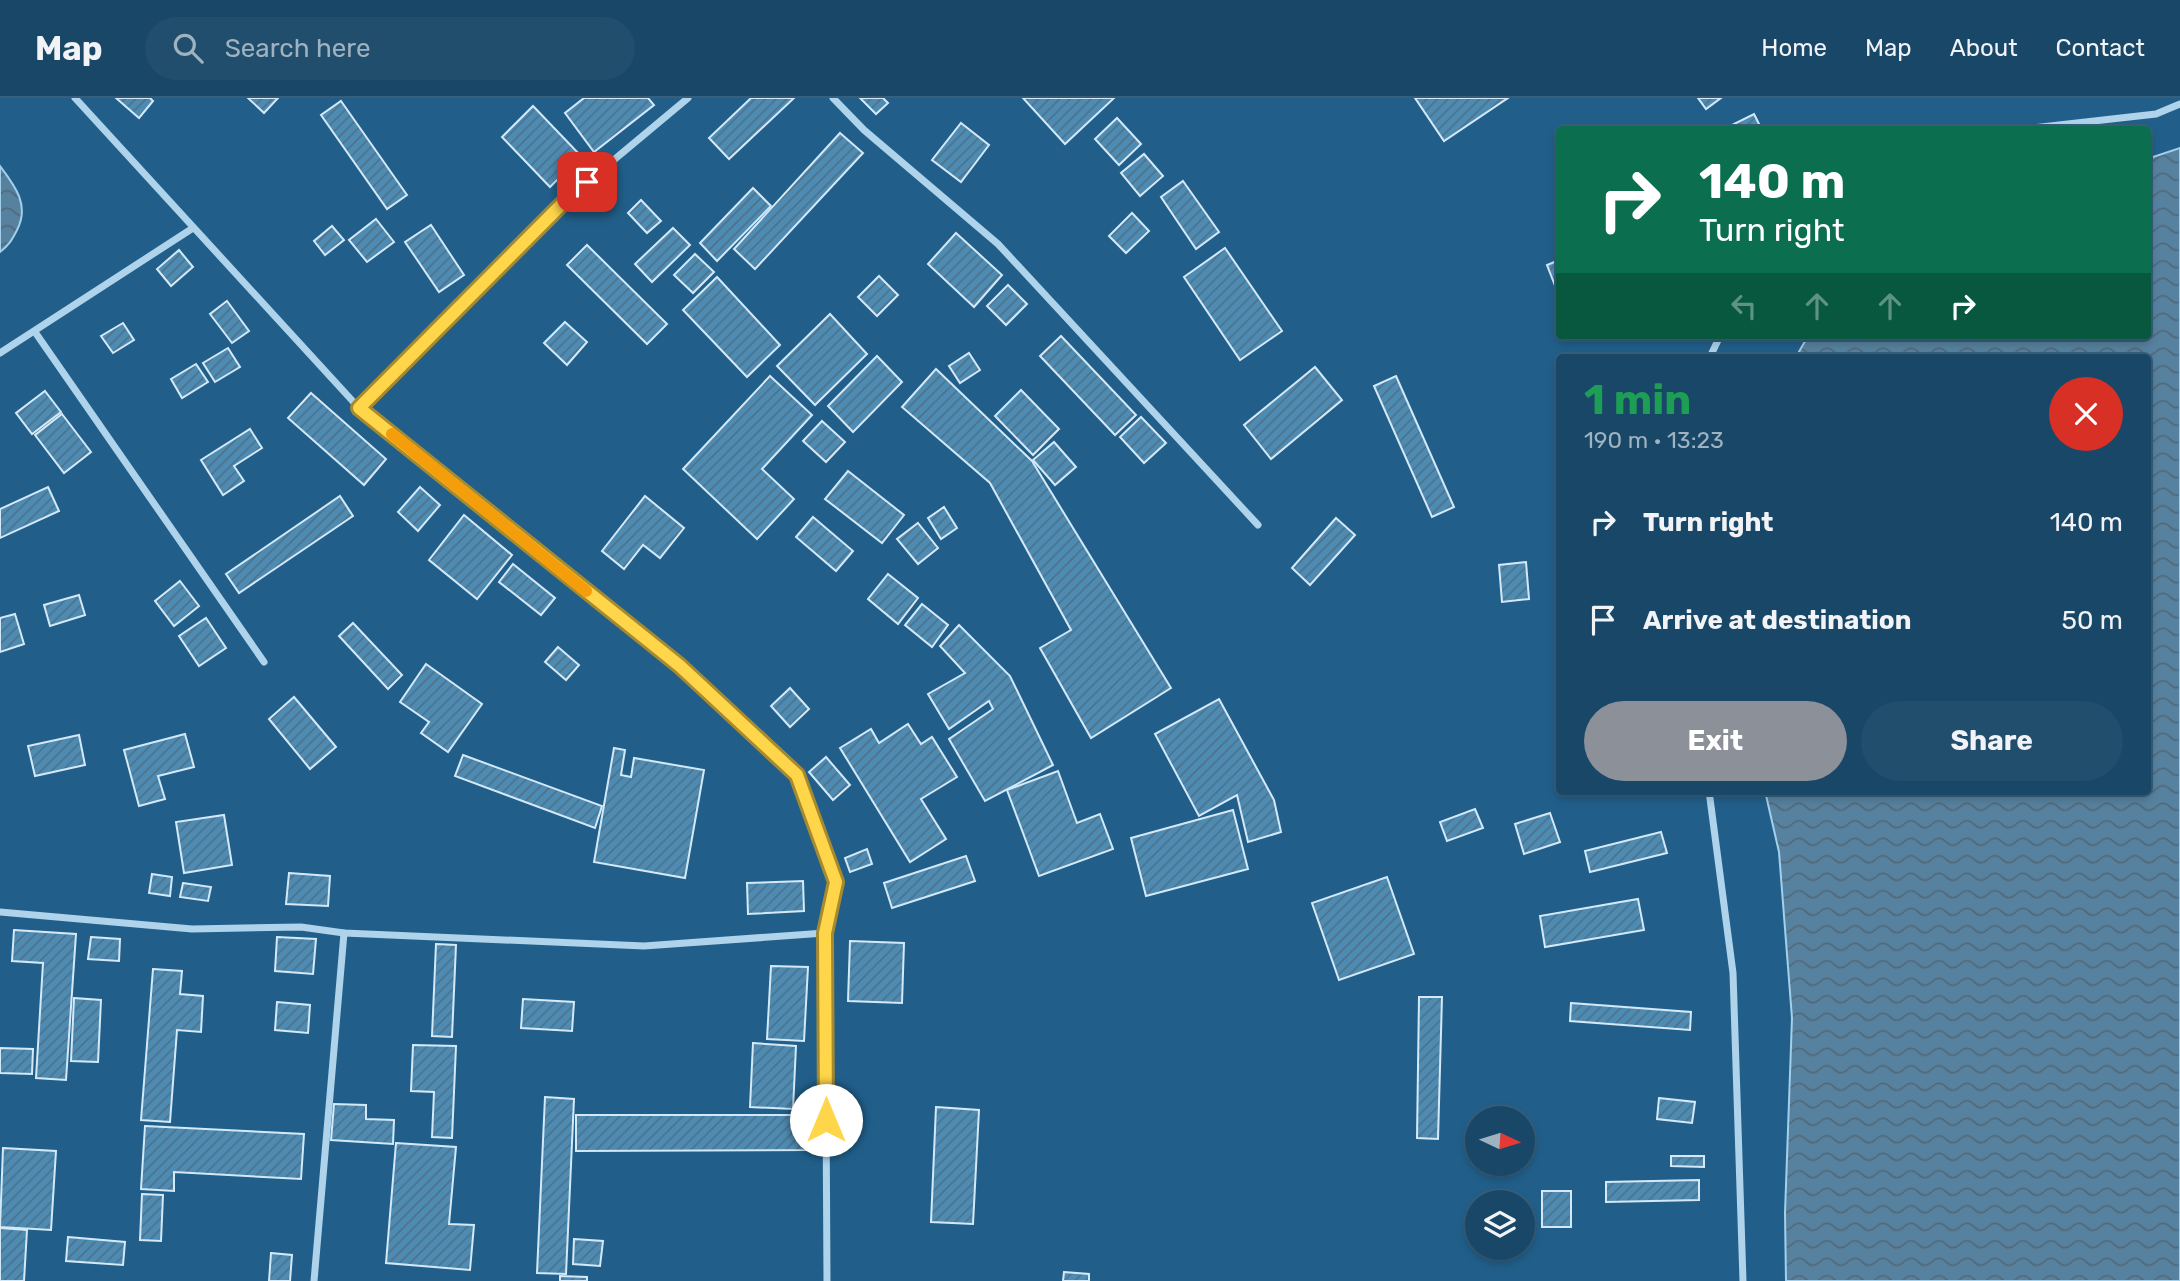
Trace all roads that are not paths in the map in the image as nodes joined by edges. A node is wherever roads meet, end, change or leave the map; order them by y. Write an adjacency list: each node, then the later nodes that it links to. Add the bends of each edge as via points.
1 (75, 98): 6 (street)
2 (688, 98): 9 (street, via 567,199)
3 (833, 98): 10 (street, via 863,130 998,244)
4 (2180, 104): 5 (street, via 2156,114)
5 (2050, 126)
6 (193, 228): 7 (street); 9 (street)
7 (35, 332): 8 (street); 11 (street)
8 (0, 353)
9 (359, 408): 15 (street, via 680,666 797,775 836,882)
10 (1258, 526)
11 (264, 662)
12 (1710, 795): 18 (street, via 1733,972)
13 (0, 912): 14 (street, via 192,929 302,927)
14 (344, 933): 15 (street, via 644,946); 16 (street)
15 (825, 933): 17 (street)
16 (314, 1281)
17 (827, 1281)
18 (1743, 1281)

